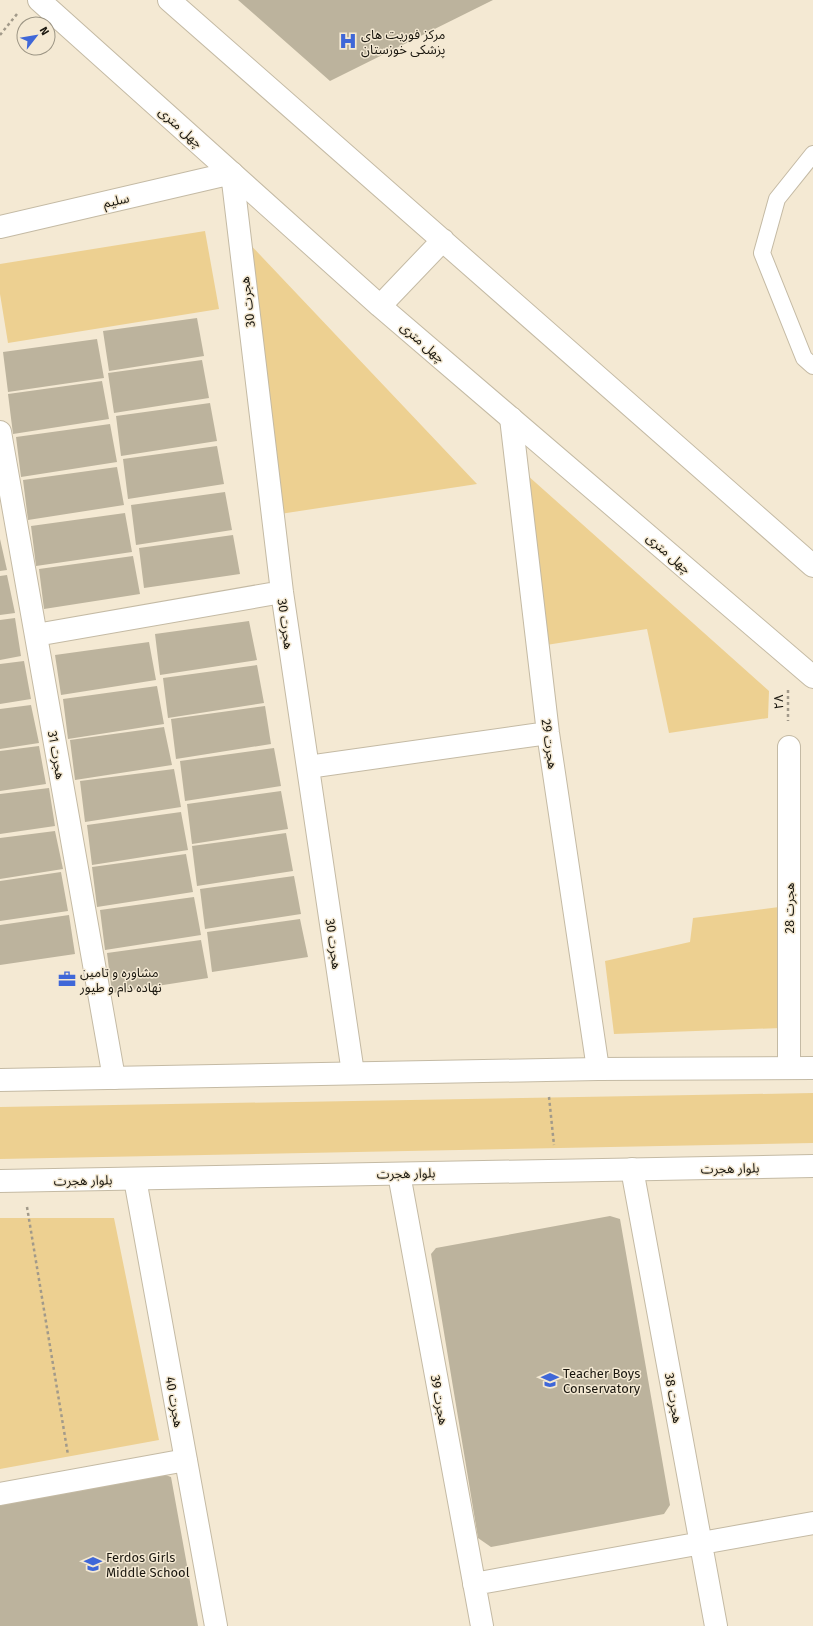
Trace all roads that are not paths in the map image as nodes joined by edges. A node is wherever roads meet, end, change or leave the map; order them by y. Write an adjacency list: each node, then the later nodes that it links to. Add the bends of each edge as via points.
1 (39, 0): 4 (street, چهل متری)
2 (169, 0): 6 (street)
3 (813, 154): 8 (lane, via 777,199 762,253 804,358)
4 (232, 173): 5 (street, سلیم); 7 (street, چهل متری); 12 (street, هجرت 30)
5 (0, 227)
6 (443, 240): 7 (street); 11 (street)
7 (380, 306): 9 (street, چهل متری)
8 (813, 366)
9 (511, 418): 14 (street, چهل متری); 15 (street, هجرت 29)
10 (0, 432): 13 (street, هجرت 31)
11 (813, 566)
12 (282, 592): 13 (street); 17 (street, هجرت 30)
13 (36, 636): 22 (street, هجرت 31)
14 (813, 677)
15 (548, 733): 17 (street); 20 (street, هجرت 29)
16 (789, 747): 18 (street, هجرت 28)
17 (308, 767): 21 (street, هجرت 30)
18 (789, 1068): 19 (street); 20 (street)
19 (813, 1068)
20 (598, 1069): 21 (street)
21 (353, 1073): 22 (street)
22 (114, 1078): 23 (street)
23 (0, 1080)
24 (813, 1166): 25 (street, بلوار هجرت)
25 (632, 1169): 26 (street, بلوار هجرت); 32 (street, هجرت 38)
26 (399, 1174): 27 (street, بلوار هجرت); 33 (street, هجرت 39)
27 (135, 1179): 28 (street, بلوار هجرت); 29 (street, هجرت 40)
28 (0, 1181)
29 (186, 1460): 30 (street); 34 (street, هجرت 40)
30 (0, 1494)
31 (813, 1523): 32 (street)
32 (701, 1543): 33 (street); 36 (street, هجرت 38)
33 (474, 1584): 35 (street, هجرت 39)
34 (216, 1626)
35 (482, 1626)
36 (716, 1626)

